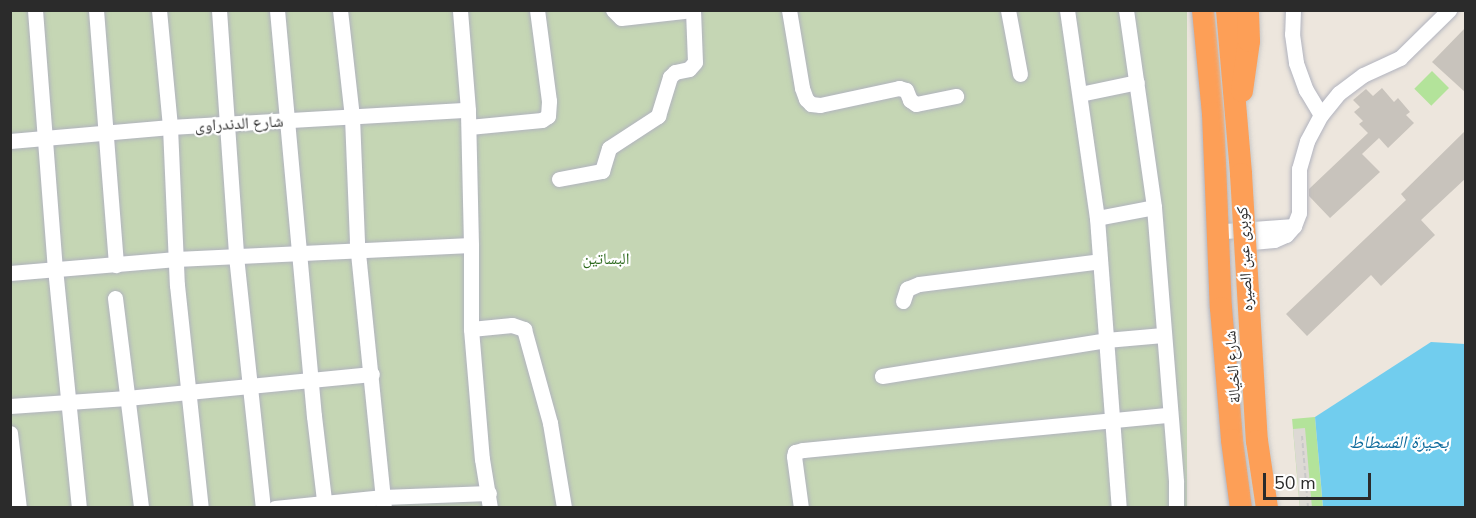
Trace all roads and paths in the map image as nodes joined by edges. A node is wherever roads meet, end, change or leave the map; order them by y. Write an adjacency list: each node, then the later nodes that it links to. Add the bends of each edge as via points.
1 (35, 10): 32 (street)
2 (96, 10): 31 (street)
3 (159, 10): 29 (street)
4 (219, 10): 28 (street)
5 (276, 10): 27 (street)
6 (340, 10): 26 (street)
7 (460, 10): 24 (street)
8 (537, 10): 30 (street, via 548,116 542,120)
9 (613, 10): 10 (street, via 621,18)
10 (693, 10): 34 (street, via 695,62 670,77 658,116 609,148 602,171)
11 (789, 10): 23 (street, via 802,88 811,104 899,88 906,90 916,104)
12 (1008, 10): 20 (street)
13 (1067, 10): 22 (street)
14 (1126, 10): 21 (street)
15 (1203, 10): 79 (highway, كوبرى عين الصيره, via 1213,113 1222,319 1232,440)
16 (1209, 10): 37 (street, شارع الخيالة)
17 (1293, 10): 25 (street, via 1296,63)
18 (1449, 10): 25 (street, via 1400,58 1363,75 1339,93)
19 (1238, 11): 38 (street, شارع الخيالة); 80 (highway, كوبرى عين الصيره, bridge, via 1248,64 1237,110 1253,386)
20 (1020, 74)
21 (1137, 82): 22 (street); 35 (street)
22 (1080, 94): 36 (street)
23 (956, 96)
24 (468, 110): 26 (street, شارع الدندراوى); 30 (street)
25 (1321, 115): 38 (street, via 1307,141 1299,169 1299,213 1294,226 1274,240)
26 (352, 117): 27 (street, شارع الدندراوى); 40 (street)
27 (288, 121): 28 (street, شارع الدندراوى); 41 (street)
28 (229, 125): 29 (street, شارع الدندراوى); 42 (street)
29 (170, 127): 31 (street, شارع الدندراوى); 43 (street)
30 (469, 127): 39 (street)
31 (107, 132): 32 (street, شارع الدندراوى); 45 (street)
32 (44, 138): 33 (street, شارع الدندراوى); 46 (street)
33 (10, 141)
34 (559, 179)
35 (1154, 207): 36 (street); 51 (street)
36 (1097, 218): 44 (street)
37 (1225, 231): 38 (street); 79 (street, شارع الخيالة)
38 (1252, 236): 80 (street, شارع الخيالة)
39 (471, 245): 40 (street); 50 (street)
40 (358, 249): 41 (street); 53 (street)
41 (298, 252): 42 (street); 55 (street)
42 (236, 256): 43 (street); 56 (street)
43 (176, 259): 45 (street); 57 (street)
44 (1100, 261): 49 (street, via 919,284 907,289); 52 (street)
45 (116, 265): 46 (street)
46 (55, 268): 47 (street); 59 (street)
47 (10, 273)
48 (115, 298): 58 (street)
49 (903, 301)
50 (471, 328): 65 (street); 75 (street, via 512,325 524,329 550,423)
51 (1163, 335): 52 (street); 61 (street)
52 (1106, 340): 54 (street); 62 (street)
53 (372, 374): 55 (street); 66 (street)
54 (882, 376)
55 (311, 380): 56 (street); 68 (street)
56 (250, 385): 57 (street); 73 (street)
57 (188, 392): 58 (street); 72 (street)
58 (127, 398): 59 (street); 71 (street)
59 (68, 402): 60 (street); 70 (street)
60 (10, 406)
61 (1169, 415): 62 (street); 78 (street)
62 (1111, 420): 76 (street, via 798,451 794,456); 77 (street)
63 (10, 433): 69 (street)
64 (1302, 436): 81 (path)
65 (489, 500): 67 (street)
66 (384, 502): 67 (street); 68 (street)
67 (445, 502)
68 (324, 505): 74 (street)
69 (19, 507)
70 (79, 507)
71 (141, 507)
72 (201, 507)
73 (263, 507)
74 (275, 507)
75 (564, 507)
76 (801, 507)
77 (1119, 507)
78 (1176, 507)
79 (1243, 507)
80 (1269, 507)
81 (1308, 507)

